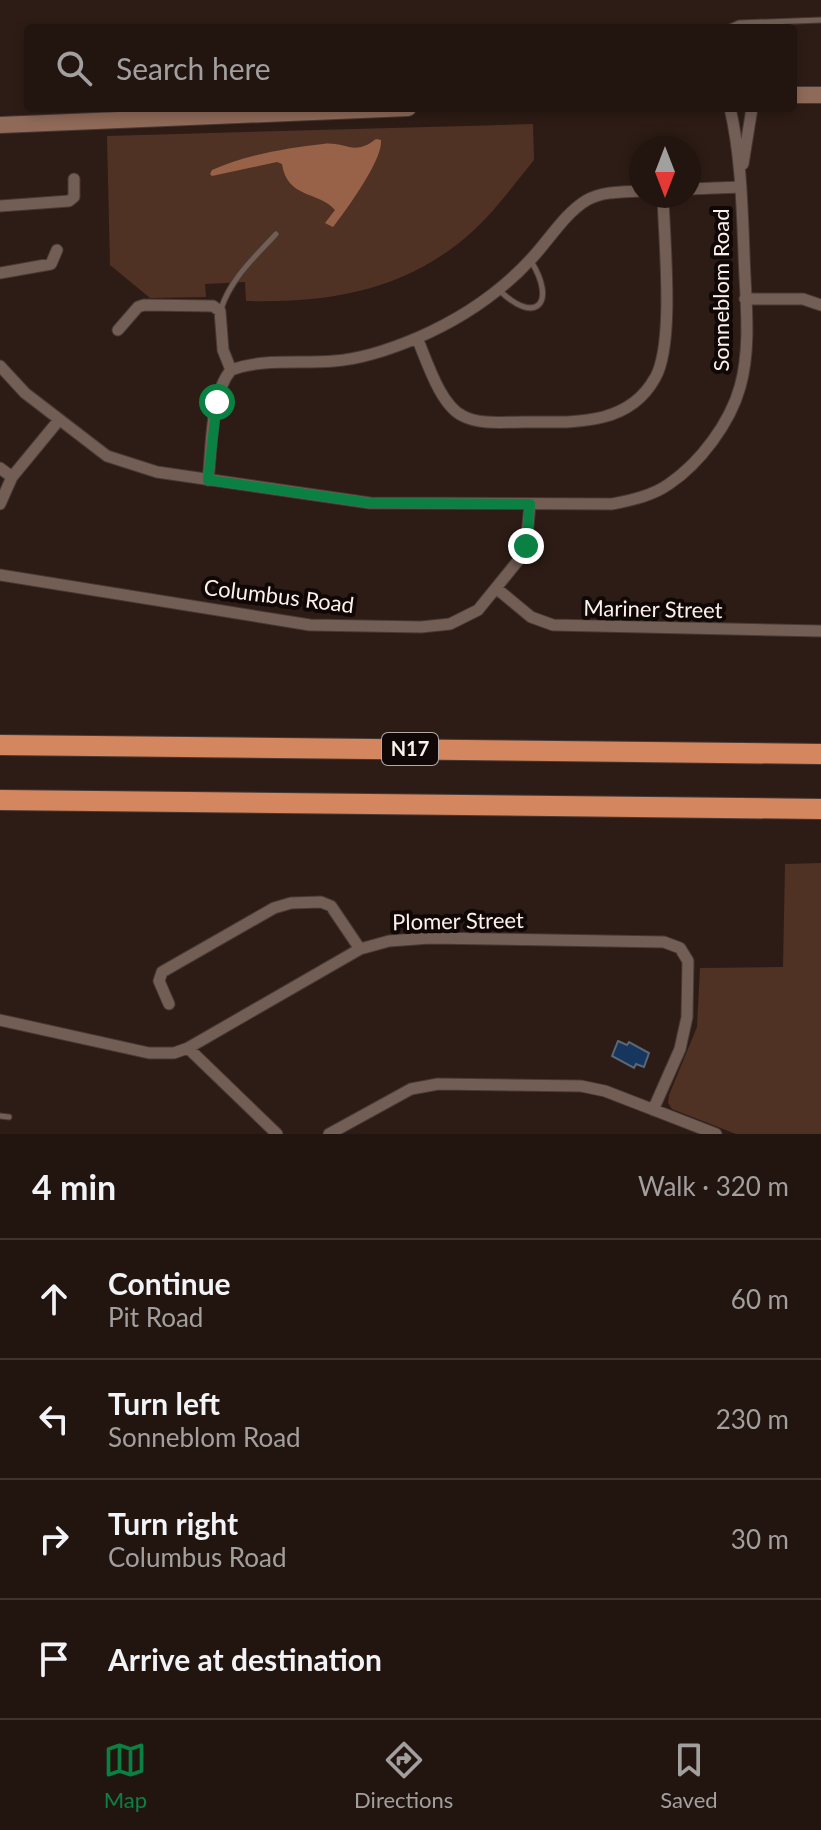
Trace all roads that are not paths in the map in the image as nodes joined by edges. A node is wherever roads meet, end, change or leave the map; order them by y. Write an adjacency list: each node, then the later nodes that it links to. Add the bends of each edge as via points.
1 (821, 20): 2 (lane)
2 (737, 24)
3 (821, 88): 4 (street)
4 (797, 89)
5 (797, 95): 6 (street)
6 (821, 95)
7 (124, 112): 11 (street)
8 (312, 112): 12 (street)
9 (731, 112): 14 (street, Sonneblom Road)
10 (751, 112): 14 (street, Sonneblom Road)
11 (0, 116)
12 (0, 125)
13 (74, 179): 17 (street, via 69,201)
14 (741, 181): 15 (street); 24 (street, Sonneblom Road)
15 (701, 187)
16 (629, 192): 21 (street, via 585,202)
17 (0, 206)
18 (663, 208): 28 (street, via 664,349 656,376 640,398 611,416 580,423 496,422 463,416 446,400)
19 (276, 234): 26 (lane, via 226,292)
20 (57, 250): 22 (street, via 51,264)
21 (530, 260): 23 (street); 23 (lane, via 544,289 538,305 521,307)
22 (0, 273)
23 (499, 290): 28 (street, via 470,312)
24 (745, 299): 25 (street, via 803,299); 36 (street, Sonneblom Road, via 740,387 720,429 687,469 640,498 612,504)
25 (821, 305)
26 (220, 311): 27 (street, via 197,304 144,305); 30 (street, via 223,350)
27 (118, 330)
28 (417, 338): 30 (street, via 356,358)
29 (0, 366): 31 (street, Sonneblom Road)
30 (231, 370): 34 (street, via 217,402)
31 (59, 420): 33 (street); 34 (street, Sonneblom Road, via 107,456 129,465)
32 (0, 468): 33 (street)
33 (12, 477): 35 (street)
34 (208, 480): 36 (street, Sonneblom Road, via 370,503)
35 (0, 504)
36 (530, 504): 38 (street, Columbus Road, via 526,546)
37 (0, 575): 38 (street, Columbus Road, via 284,621 363,627 450,624 478,610)
38 (496, 588): 39 (street, Mariner Street, via 531,617 553,625)
39 (821, 631)
40 (0, 745): 41 (highway, N17)
41 (821, 754)
42 (0, 800): 43 (highway)
43 (821, 809)
44 (360, 949): 45 (street, via 326,903 283,904 162,972 159,981); 47 (street, Plomer Street); 48 (street, Plomer Street, via 430,938 673,944 688,961 687,1017 680,1049)
45 (169, 1004)
46 (0, 1020): 47 (street, Plomer Street, via 149,1053)
47 (188, 1048): 51 (street)
48 (653, 1110): 52 (street, via 581,1086 438,1084 411,1089); 53 (street)
49 (0, 1116): 50 (lane)
50 (9, 1117)
51 (277, 1134)
52 (329, 1134)
53 (716, 1134)

